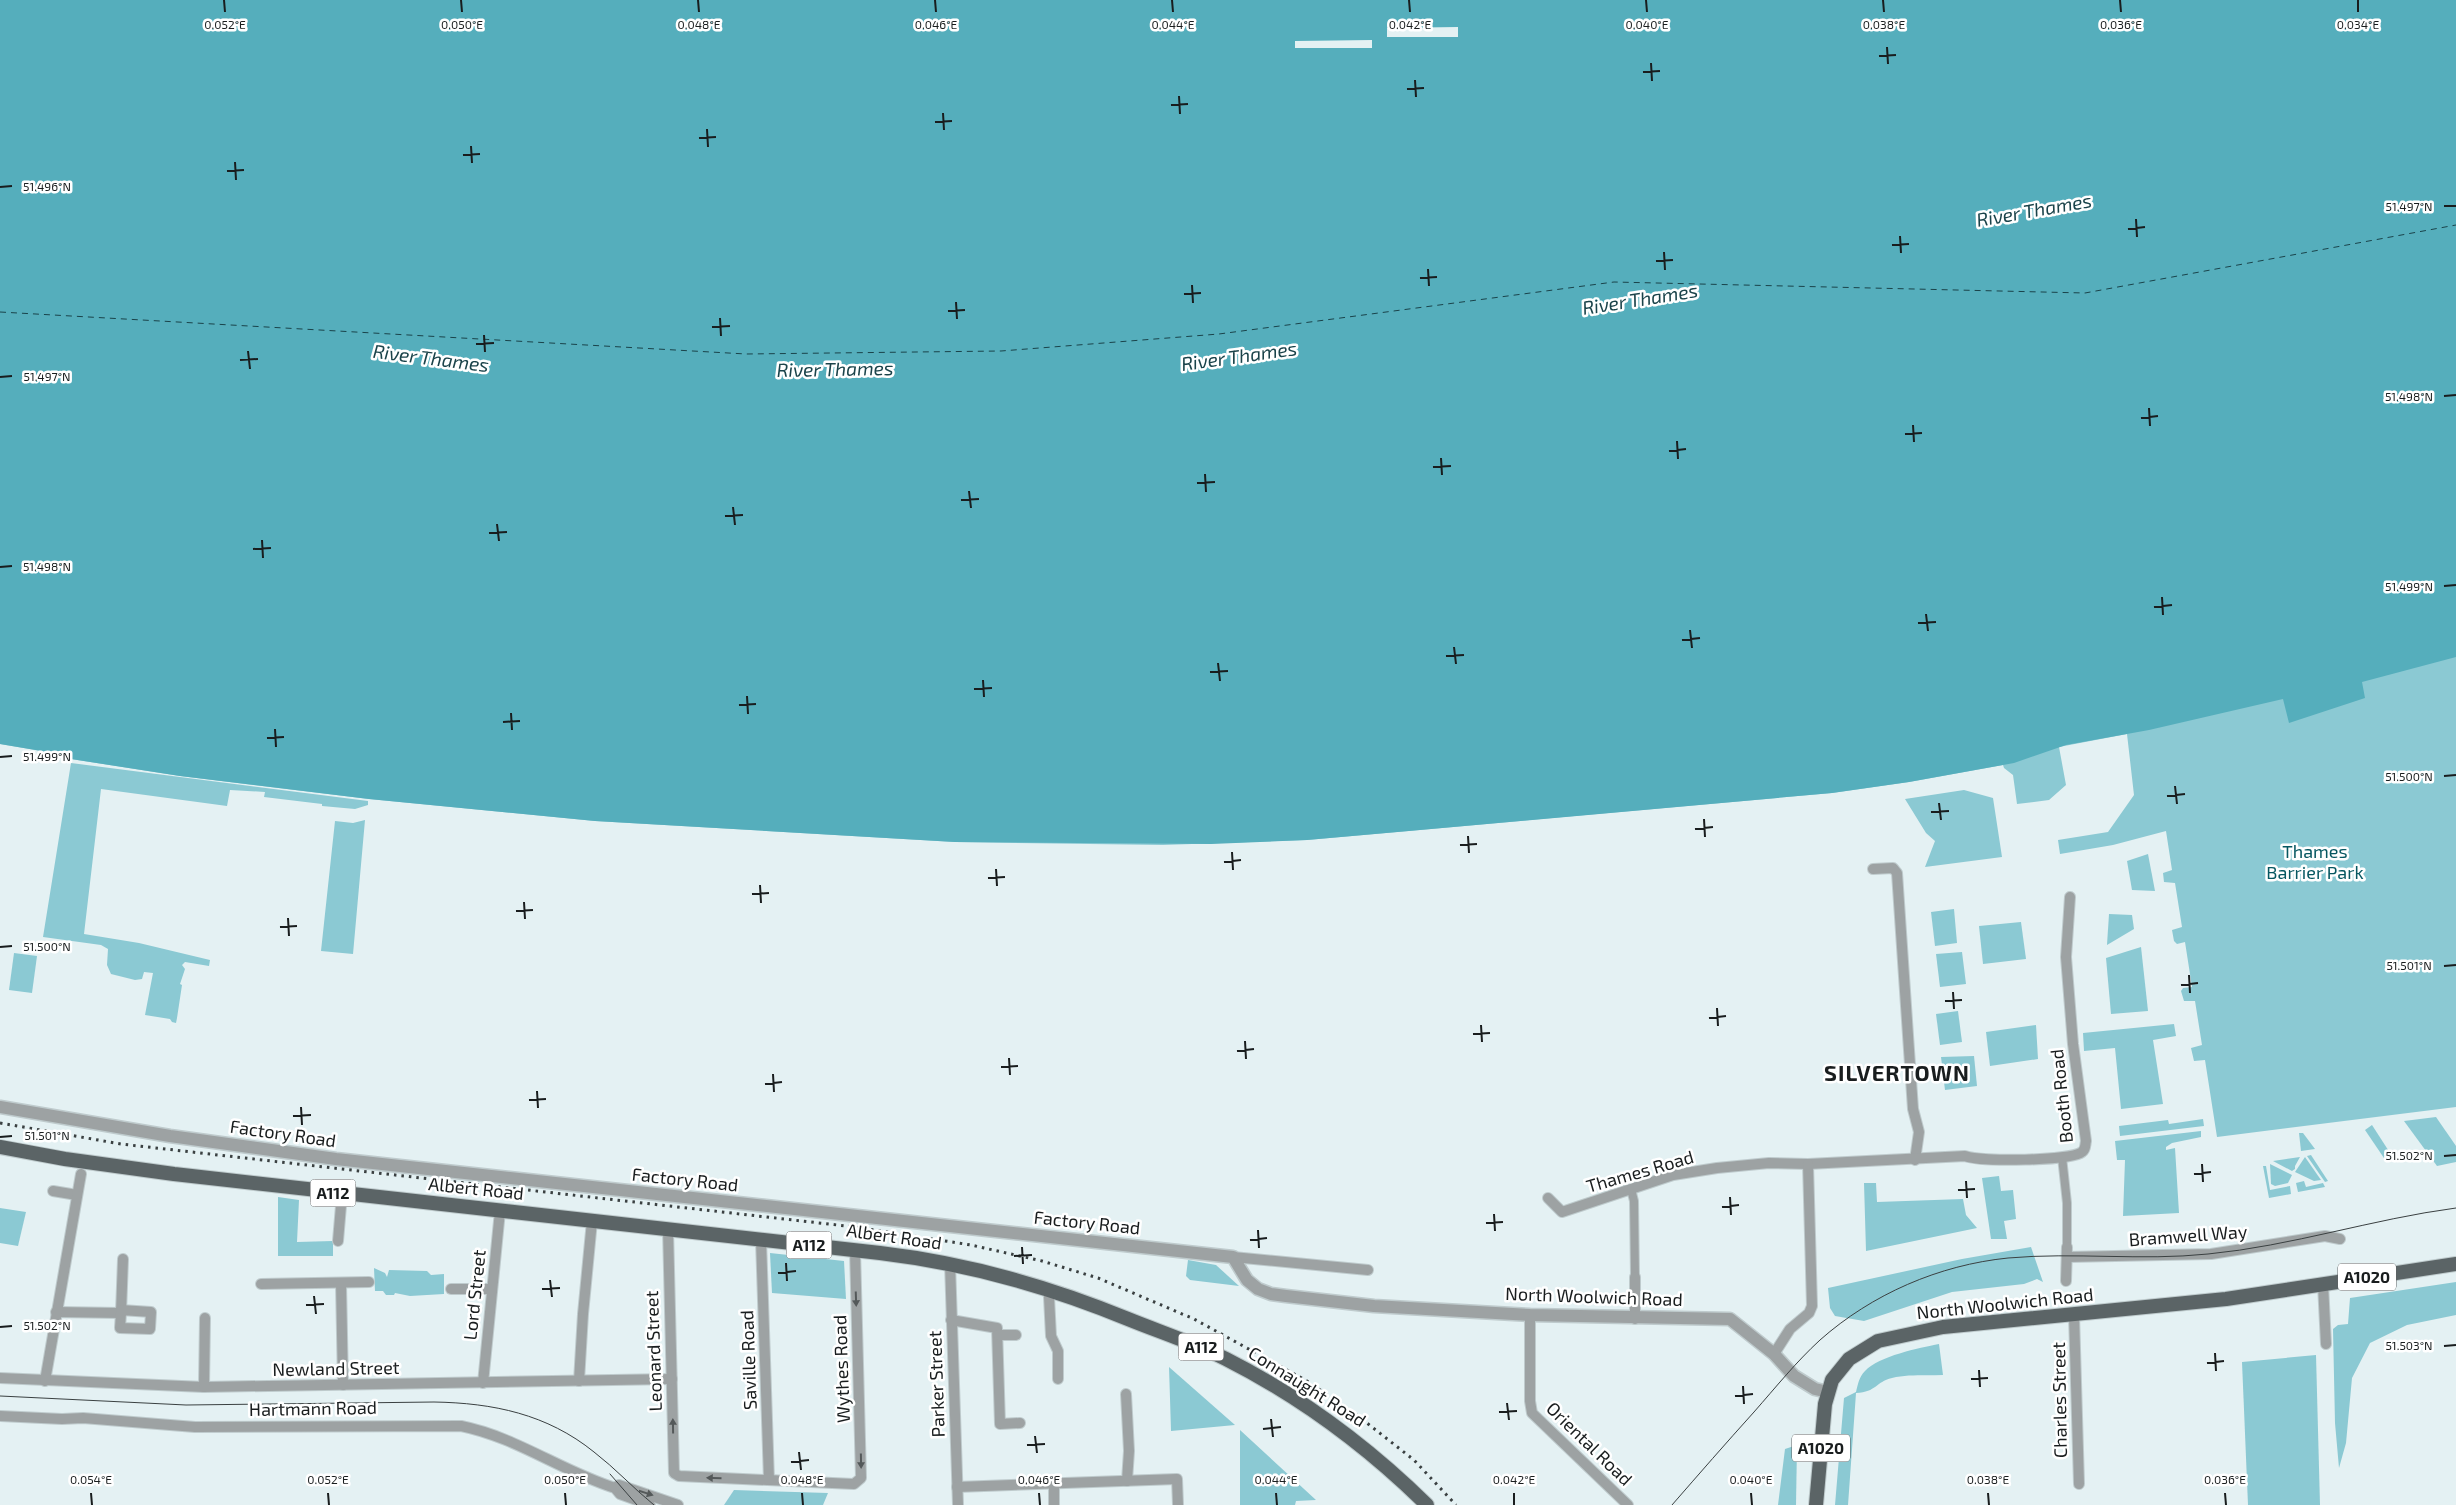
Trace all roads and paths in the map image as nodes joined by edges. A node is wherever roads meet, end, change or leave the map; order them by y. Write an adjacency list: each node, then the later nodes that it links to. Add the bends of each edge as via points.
1 (1873, 870): 6 (street, via 1893,868 1897,873 1913,1109 1919,1132)
2 (2070, 897): 5 (street, Booth Road, via 2066,957 2086,1141 2081,1152)
3 (0, 1107): 22 (street, Factory Road, via 170,1136 336,1159)
4 (0, 1147): 11 (main road, Albert Road / A112, via 96,1164)
5 (2062, 1157): 6 (street, Booth Road, via 1974,1160 1965,1156); 21 (street, via 2067,1202)
6 (1915, 1160): 7 (street, Thames Road)
7 (1808, 1164): 9 (street, Thames Road, via 1769,1163 1718,1168 1674,1175); 45 (street, via 1812,1306 1810,1313 1790,1329)
8 (81, 1174): 12 (street)
9 (1631, 1190): 13 (street, Thames Road, via 1562,1212); 27 (street)
10 (53, 1191): 12 (street)
11 (342, 1194): 14 (main road, Albert Road / A112); 19 (street)
12 (77, 1195): 36 (street)
13 (1548, 1198)
14 (500, 1211): 15 (main road, Albert Road / A112); 34 (street, Lord Street)
15 (592, 1221): 16 (main road, Albert Road / A112); 50 (street)
16 (668, 1229): 18 (main road, Albert Road / A112); 47 (street, Leonard Street)
17 (2340, 1239): 21 (street, Bramwell Way, via 2325,1236 2211,1254)
18 (761, 1240): 20 (main road, Albert Road / A112); 58 (street, Saville Road)
19 (338, 1241)
20 (855, 1250): 24 (main road, Albert Road / A112); 58 (street, Wythes Road, one-way to 58, via 861,1478 854,1484)
21 (2067, 1252): 28 (street)
22 (1233, 1257): 26 (street, Factory Road); 38 (street, North Woolwich Road, via 1247,1280 1271,1294 1374,1306)
23 (123, 1259): 36 (street, via 121,1312)
24 (950, 1263): 35 (main road, Connaught Road / A112); 41 (street, Parker Street)
25 (2456, 1264): 32 (main road, North Woolwich Road / A1020)
26 (1368, 1270)
27 (1635, 1277): 40 (street)
28 (2066, 1281)
29 (369, 1282): 30 (street)
30 (341, 1283): 31 (street); 52 (street)
31 (261, 1284)
32 (2323, 1284): 37 (main road, North Woolwich Road / A1020, via 2226,1299); 44 (street)
33 (451, 1289): 34 (street)
34 (492, 1289): 51 (street, Lord Street)
35 (1052, 1290): 48 (street, via 1049,1297 1051,1336 1058,1351); 69 (main road, Connaught Road / A112, via 1189,1342 1259,1377 1328,1419 1360,1443)
36 (56, 1312): 49 (street)
37 (2074, 1315): 54 (main road, North Woolwich Road / A1020, via 1943,1327 1878,1341 1849,1359 1832,1380); 61 (street, Charles Street)
38 (1530, 1316): 40 (street, North Woolwich Road); 70 (street, Oriental Road, via 1532,1413)
39 (205, 1318): 53 (street)
40 (1635, 1319): 45 (street, North Woolwich Road, via 1730,1319)
41 (951, 1320): 43 (street, via 997,1328); 62 (street, Parker Street)
42 (1016, 1334): 43 (street)
43 (998, 1335): 57 (street, via 1000,1424)
44 (2326, 1344)
45 (1774, 1354): 54 (street, North Woolwich Road, via 1794,1376 1815,1389)
46 (0, 1378): 49 (street, Newland Street)
47 (672, 1379): 50 (street, Newland Street); 58 (street, Leonard Street, one-way to 47, via 679,1476 674,1473)
48 (1058, 1379)
49 (45, 1381): 53 (street, Newland Street)
50 (579, 1381): 51 (street, Newland Street)
51 (483, 1383): 52 (street, Newland Street)
52 (343, 1385): 53 (street, Newland Street)
53 (204, 1387)
54 (1828, 1392): 71 (main road, A1020)
55 (1126, 1394): 59 (street)
56 (0, 1416): 63 (street, Hartmann Road, via 83,1418 195,1427 461,1426 503,1437 561,1467)
57 (1020, 1423)
58 (769, 1480)
59 (1128, 1481): 60 (street); 68 (street, via 1176,1479)
60 (1054, 1483): 62 (street); 67 (street)
61 (2079, 1484)
62 (957, 1487): 66 (street, Parker Street)
63 (615, 1488): 64 (street, Hartmann Road, via 620,1494); 65 (street, Hartmann Road, one-way to 65, via 620,1485)
64 (650, 1505)
65 (678, 1505)
66 (958, 1505)
67 (1054, 1505)
68 (1178, 1505)
69 (1427, 1505)
70 (1628, 1505)
71 (1816, 1505)

